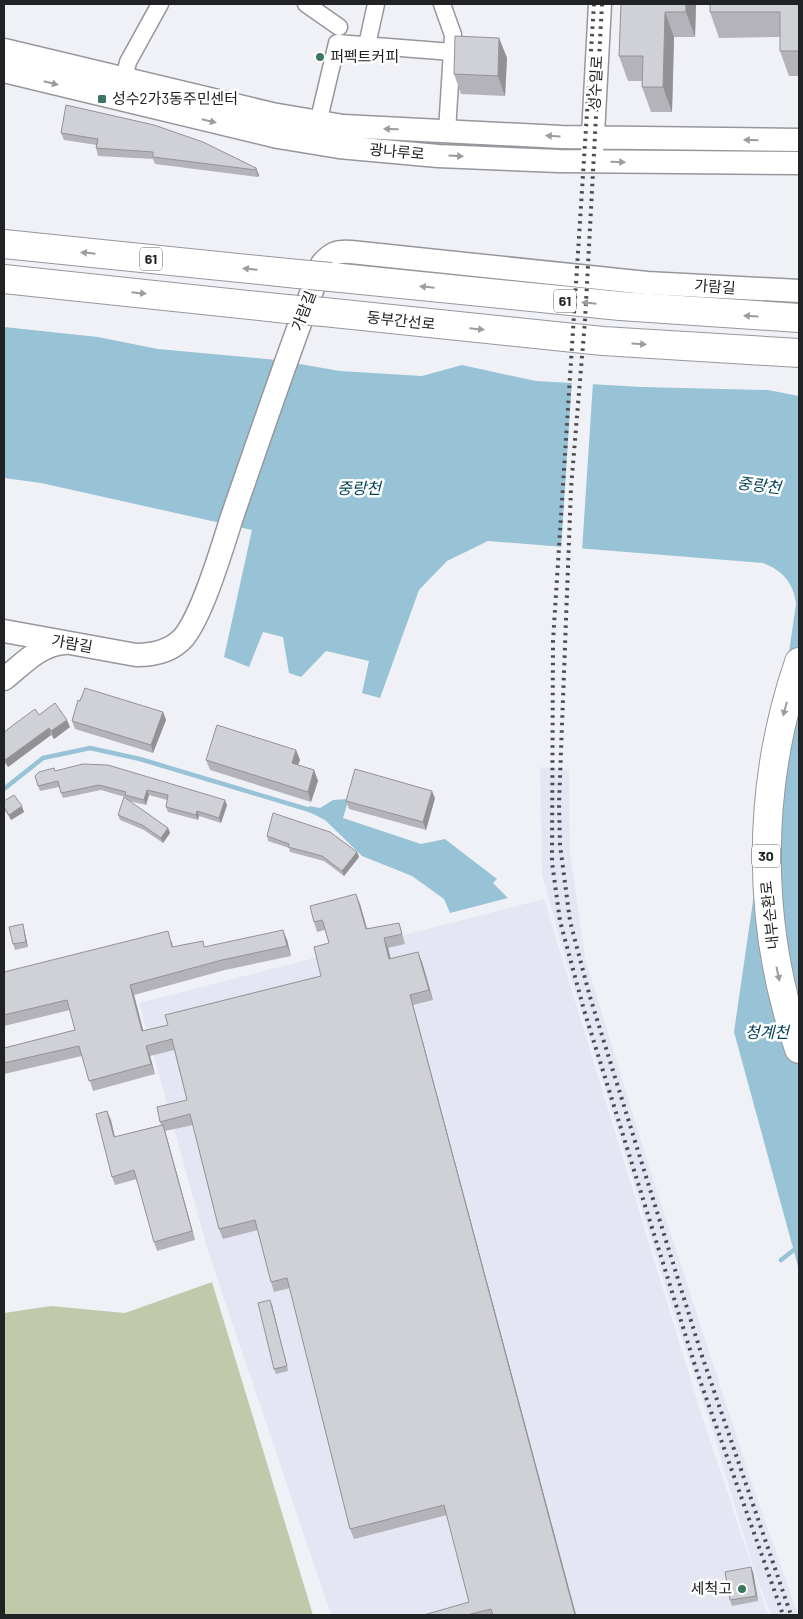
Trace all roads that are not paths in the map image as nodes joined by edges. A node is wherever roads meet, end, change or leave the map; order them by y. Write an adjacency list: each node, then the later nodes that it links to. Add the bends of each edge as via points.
1 (160, 4): 11 (street, via 128,62)
2 (306, 4): 6 (street)
3 (376, 4): 7 (street)
4 (442, 4): 9 (street, via 454,34)
5 (600, 4): 14 (main road, 성수일로)
6 (339, 27)
7 (367, 45): 9 (street); 12 (street, via 337,43)
8 (4, 50): 11 (main road, 광나루로)
9 (452, 52): 13 (street)
10 (4, 71): 16 (main road, 광나루로, one-way to 16, via 313,144 438,156)
11 (124, 79): 12 (main road, 광나루로)
12 (318, 123): 13 (main road, 광나루로, one-way to 12)
13 (447, 131): 14 (main road, 광나루로, one-way to 13)
14 (593, 138): 15 (main road, 광나루로, one-way to 14); 16 (main road, 성수일로)
15 (799, 140)
16 (592, 162): 17 (main road, 광나루로, one-way to 17)
17 (799, 163)
18 (4, 244): 21 (highway, 61, one-way to 18, bridge, via 620,306)
19 (4, 279): 22 (highway, 동부간선로, one-way to 22, bridge, via 603,341)
20 (799, 291): 24 (main road, 가람길, via 647,282 338,252 329,255 322,264 293,341 195,617 178,643 147,655)
21 (799, 318)
22 (799, 353)
23 (4, 631): 24 (main road, 가람길)
24 (69, 643): 26 (main road, via 52,644 41,649)
25 (799, 662): 27 (highway, 내부순환로 / 30, one-way to 27, via 773,765 766,850 775,957)
26 (4, 679)
27 (799, 1049)

